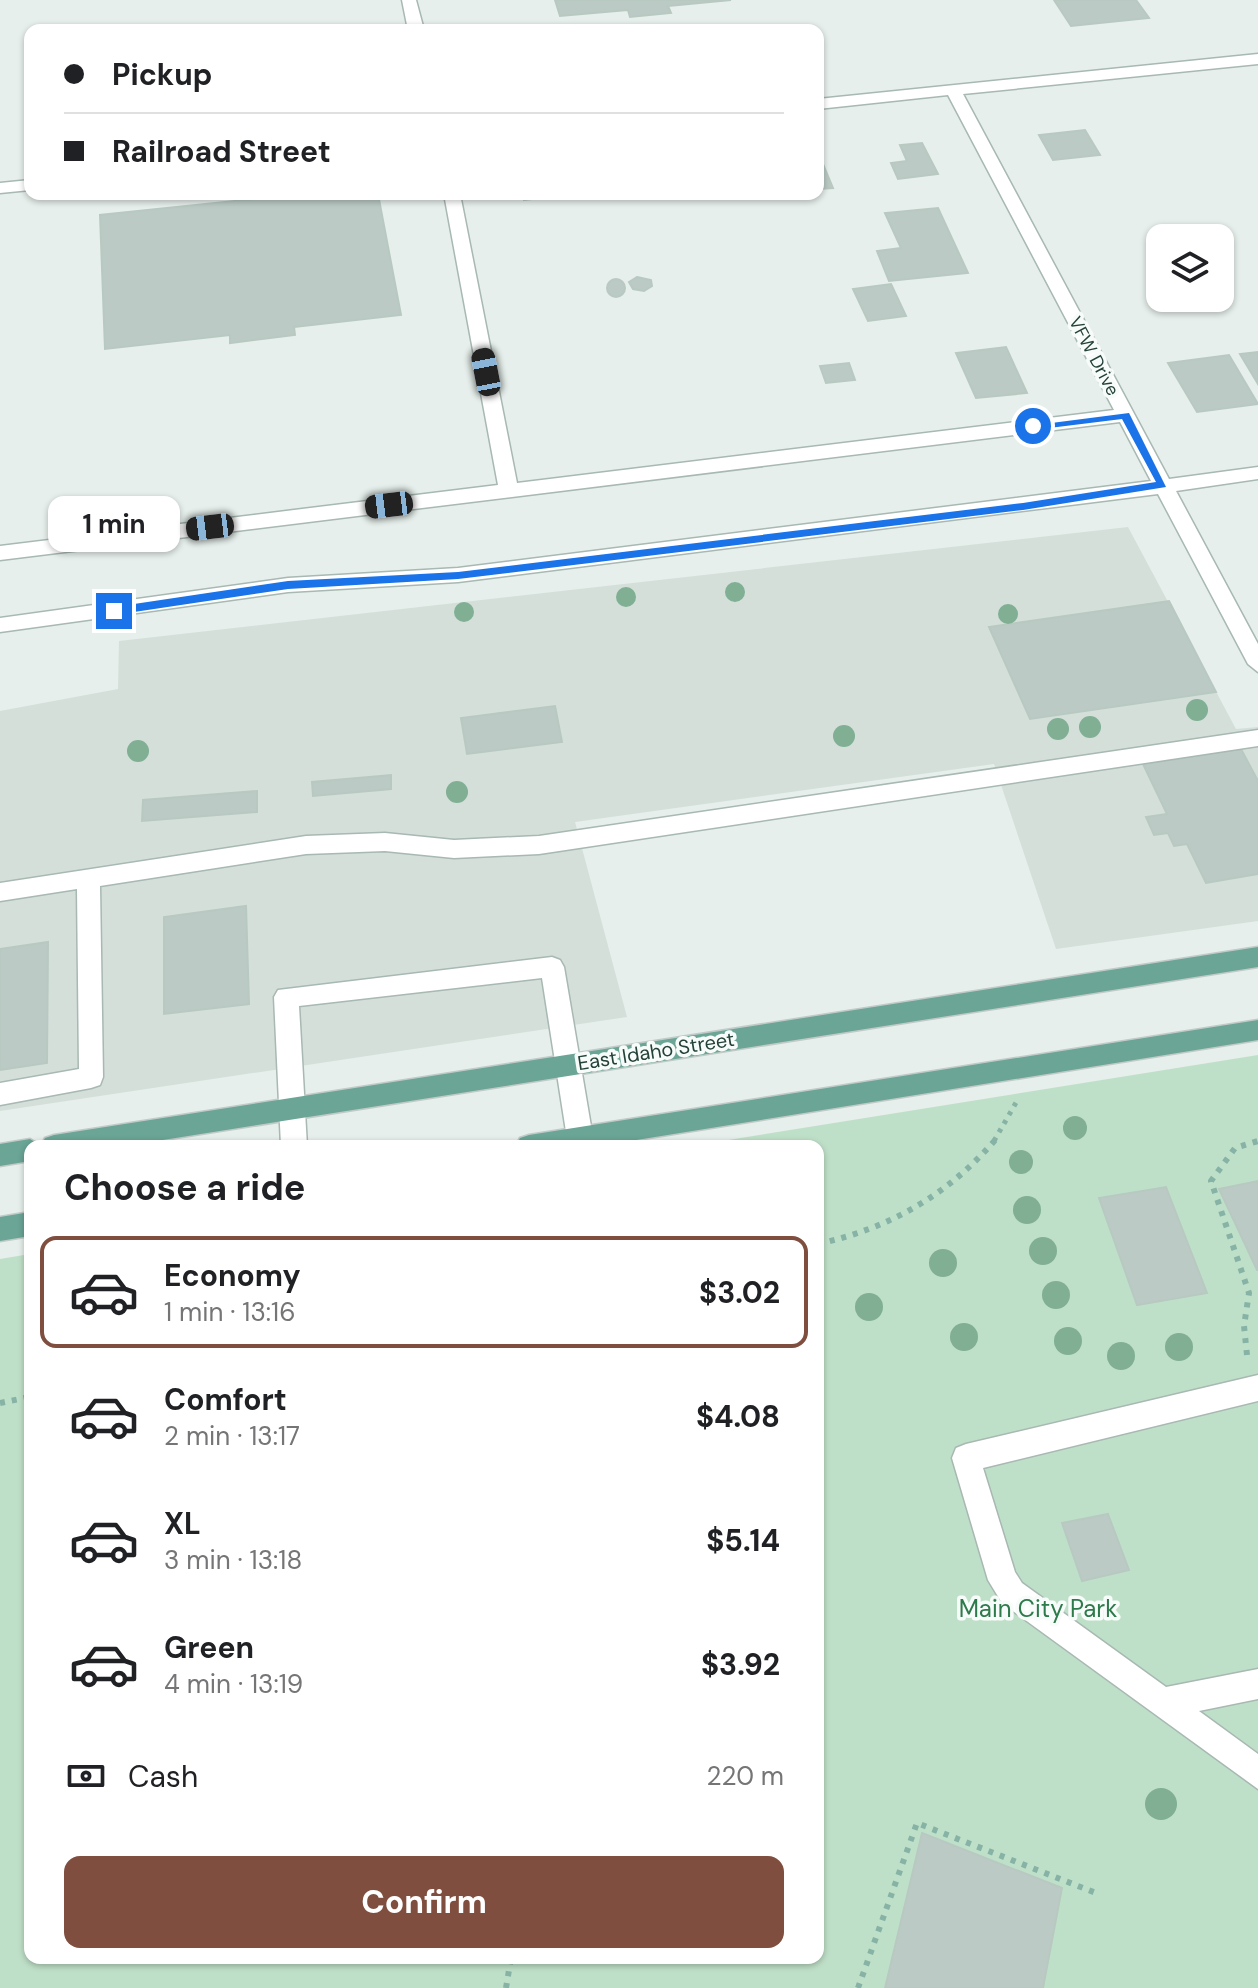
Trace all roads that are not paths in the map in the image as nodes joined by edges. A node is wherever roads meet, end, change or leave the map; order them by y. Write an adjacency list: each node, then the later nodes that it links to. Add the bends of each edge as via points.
1 (409, 0): 2 (street)
2 (415, 24)
3 (1258, 59): 4 (street)
4 (953, 90): 5 (street); 9 (street, VFW Drive)
5 (824, 103)
6 (24, 186): 7 (street)
7 (0, 188)
8 (453, 200): 12 (street)
9 (1125, 415): 11 (street, VFW Drive); 12 (street)
10 (1258, 473): 11 (street)
11 (1162, 485): 14 (street, via 474,574 288,585); 15 (street, VFW Drive)
12 (509, 491): 13 (street)
13 (0, 553)
14 (0, 625)
15 (1258, 664)
16 (1258, 738): 17 (street, via 539,845 454,849 353,842 246,852)
17 (88, 877): 18 (street); 22 (street, via 91,1077)
18 (0, 892)
19 (1258, 957): 21 (main road, East Idaho Street)
20 (1258, 1030): 24 (main road)
21 (566, 1065): 23 (main road, East Idaho Street); 23 (street, via 552,967 286,997); 24 (street)
22 (0, 1094)
23 (290, 1108): 25 (main road, East Idaho Street); 26 (street)
24 (580, 1138): 27 (main road)
25 (91, 1140)
26 (293, 1140)
27 (567, 1140)
28 (24, 1151): 29 (main road)
29 (0, 1155)
30 (24, 1225): 31 (main road)
31 (0, 1229)
32 (1254, 1377): 34 (street, via 966,1458 1003,1580 1012,1593)
33 (1258, 1684): 34 (street)
34 (1161, 1703): 35 (street)
35 (1258, 1773)

